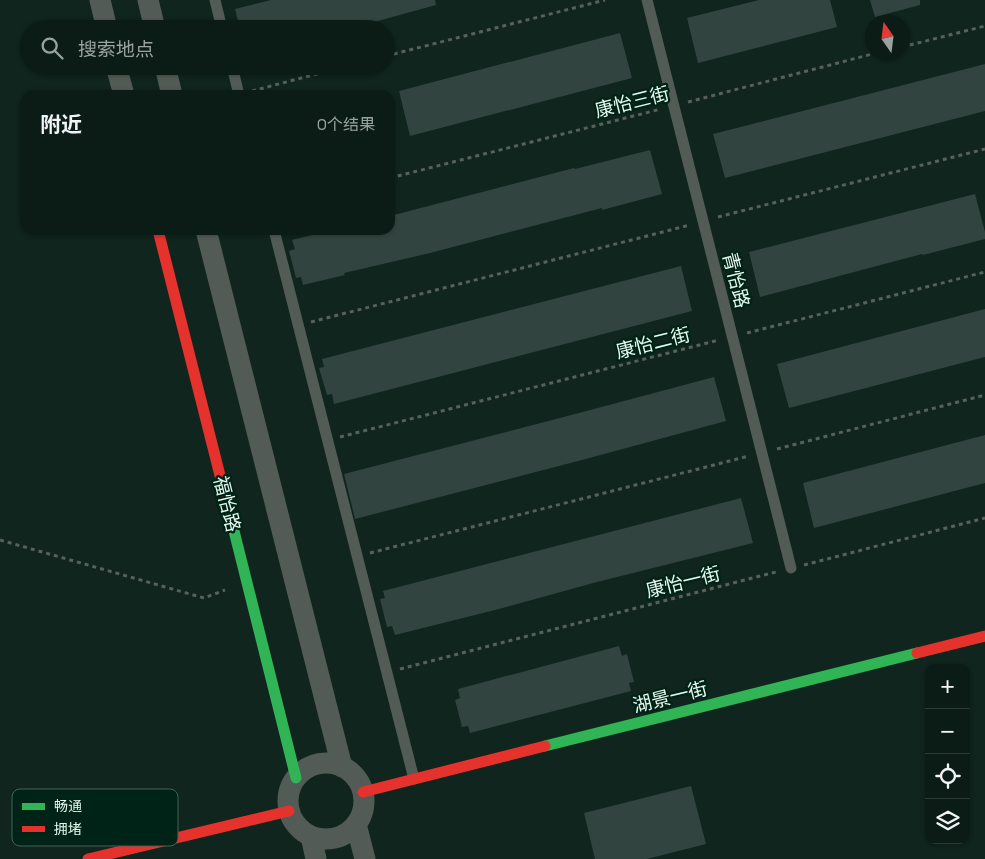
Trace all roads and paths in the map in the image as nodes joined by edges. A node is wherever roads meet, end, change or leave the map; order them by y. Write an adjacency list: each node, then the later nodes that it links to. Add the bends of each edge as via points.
1 (100, 0): 6 (street)
2 (148, 0): 7 (street)
3 (215, 0): 8 (lane)
4 (605, 0): 11 (path)
5 (647, 0): 21 (lane, 青怡路)
6 (105, 20)
7 (153, 20)
8 (220, 20)
9 (985, 26): 10 (path)
10 (910, 45)
11 (395, 54)
12 (865, 56): 21 (path, 康怡三街)
13 (118, 75): 17 (street)
14 (167, 75): 18 (street)
15 (234, 75): 19 (lane)
16 (312, 75): 20 (path)
17 (123, 90)
18 (171, 90)
19 (238, 90)
20 (254, 90)
21 (674, 106): 23 (path, 康怡三街); 24 (lane, 青怡路)
22 (985, 149): 24 (path)
23 (395, 177)
24 (703, 221): 29 (path); 30 (lane, 青怡路)
25 (159, 235): 38 (street, 福怡路)
26 (207, 235): 41 (street)
27 (275, 235): 29 (lane)
28 (985, 272): 30 (path, 康怡二街)
29 (298, 325): 32 (lane)
30 (732, 337): 32 (path, 康怡二街); 33 (lane, 青怡路)
31 (985, 395): 33 (path)
32 (328, 441): 36 (lane)
33 (762, 452): 36 (path); 37 (lane, 青怡路)
34 (985, 518): 37 (path, 康怡一街)
35 (0, 540): 38 (path, via 204,598)
36 (357, 557): 40 (lane)
37 (791, 568): 40 (path, 康怡一街)
38 (246, 582): 42 (street, 福怡路)
39 (985, 636): 43 (street, 湖景一街)
40 (387, 672): 43 (lane)
41 (342, 767): 42 (street, via 332,764 312,766); 44 (street, via 359,782)
42 (296, 778): 45 (street, via 290,788)
43 (414, 779): 44 (street, 湖景一街)
44 (363, 792): 46 (street, via 362,814)
45 (289, 810): 47 (street, via 301,830); 48 (street)
46 (356, 824): 47 (street, via 349,832 330,839); 52 (street)
47 (311, 836): 51 (street)
48 (178, 837)
49 (141, 846): 50 (street)
50 (88, 859)
51 (316, 859)
52 (365, 859)

